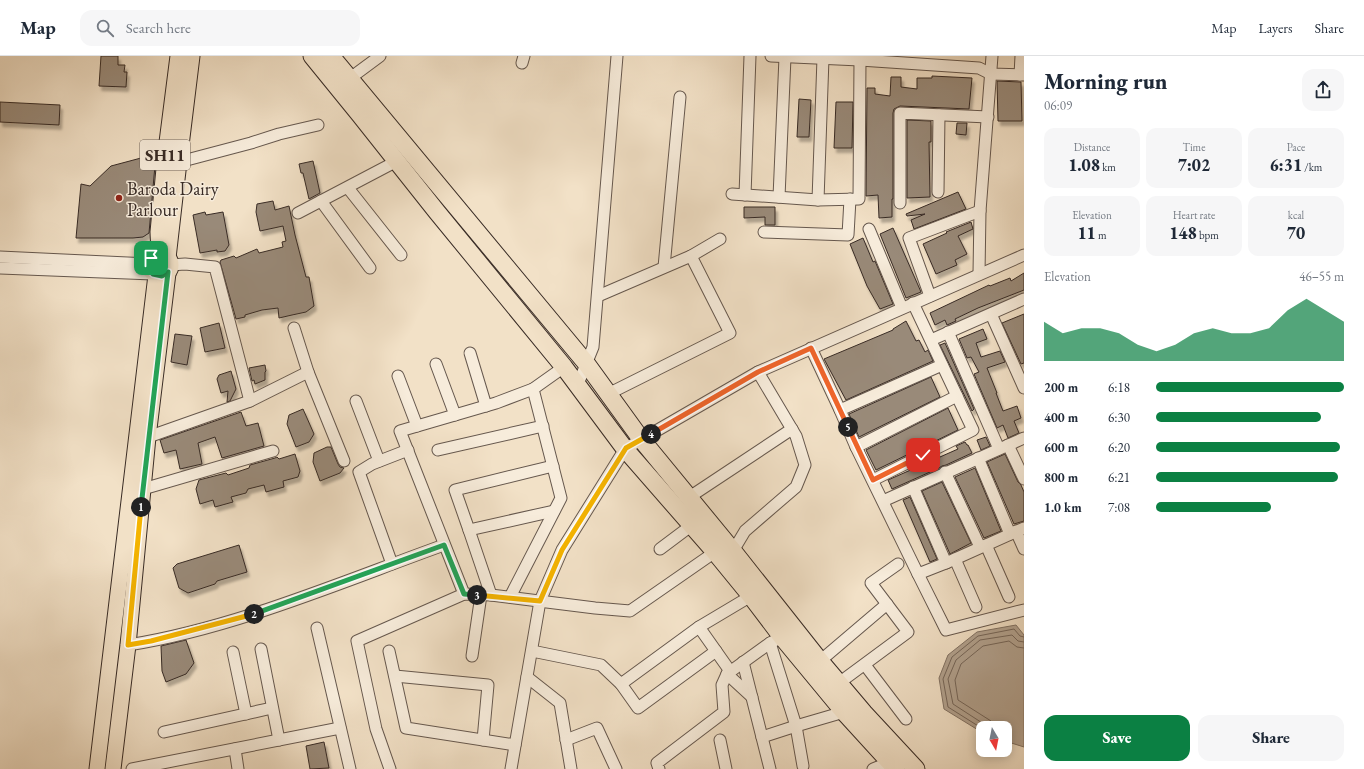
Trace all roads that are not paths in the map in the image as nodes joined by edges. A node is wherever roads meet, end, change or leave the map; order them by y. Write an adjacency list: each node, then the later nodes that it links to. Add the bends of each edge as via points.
1 (178, 56): 42 (main road, SH11, via 158,232)
2 (192, 56): 23 (main road)
3 (312, 56): 22 (highway)
4 (331, 56): 17 (highway)
5 (380, 56): 17 (street)
6 (617, 56): 47 (street)
7 (750, 56): 27 (street)
8 (770, 56): 11 (street)
9 (992, 56): 15 (street)
10 (1021, 56): 16 (street)
11 (786, 57): 12 (street); 28 (street)
12 (830, 58): 14 (street); 30 (street)
13 (902, 59): 14 (street); 15 (street, via 979,68)
14 (860, 60): 29 (street, via 859,199)
15 (991, 74): 16 (street); 20 (street)
16 (1022, 75)
17 (349, 79): 59 (highway)
18 (680, 97): 43 (street)
19 (939, 115): 20 (street); 25 (street); 32 (street, via 900,113)
20 (988, 117): 33 (street)
21 (318, 125): 23 (street)
22 (397, 161): 24 (street); 61 (highway)
23 (179, 162): 42 (main road)
24 (348, 188): 31 (street); 38 (street)
25 (938, 192)
26 (732, 194): 27 (street)
27 (745, 195): 28 (street)
28 (779, 197): 30 (street)
29 (850, 199): 30 (street); 36 (street, via 848,235)
30 (818, 200)
31 (321, 202): 34 (street); 45 (street)
32 (900, 204)
33 (980, 211): 46 (street); 48 (street, via 909,238)
34 (298, 213)
35 (869, 229): 51 (street)
36 (764, 232)
37 (720, 239): 40 (street)
38 (400, 255)
39 (1024, 255): 46 (street)
40 (691, 256): 43 (street); 68 (street, via 730,333)
41 (0, 257): 42 (street)
42 (161, 266): 44 (street); 70 (street, via 185,264 215,267); 78 (main road, SH11); 156 (main road, SH11)
43 (664, 267): 47 (street)
44 (0, 268)
45 (370, 268)
46 (979, 274): 48 (street)
47 (598, 296): 59 (street, via 593,347)
48 (930, 296): 50 (street)
49 (1024, 299): 52 (street)
50 (913, 303): 51 (street); 55 (street)
51 (902, 308): 56 (street)
52 (991, 314): 54 (street); 66 (street)
53 (294, 328): 62 (street)
54 (948, 332): 55 (street); 82 (street)
55 (931, 340): 60 (street)
56 (811, 348): 63 (street); 73 (street)
57 (470, 353): 72 (street)
58 (436, 364): 74 (street)
59 (586, 364): 65 (street); 68 (highway)
60 (942, 365): 69 (street); 73 (street)
61 (564, 367): 65 (highway); 67 (street)
62 (308, 372): 70 (street); 88 (street)
63 (758, 372): 77 (street); 80 (street)
64 (398, 376): 75 (street)
65 (578, 384): 83 (highway)
66 (1024, 388)
67 (533, 389): 72 (street); 76 (street)
68 (608, 394): 80 (highway)
69 (957, 396): 81 (street); 93 (street, via 973,430)
70 (250, 401): 78 (street)
71 (356, 401): 89 (street)
72 (486, 406): 74 (street)
73 (840, 410): 81 (street)
74 (455, 415): 75 (street)
75 (417, 426): 84 (street, via 400,431)
76 (543, 426): 85 (street); 90 (street)
77 (792, 429): 96 (street); 106 (street, via 805,465 796,487 745,531)
78 (148, 437): 95 (main road, SH11)
79 (1024, 438): 82 (street)
80 (641, 439): 83 (street); 96 (highway)
81 (856, 447): 93 (street)
82 (1004, 447): 87 (street); 92 (street)
83 (626, 448): 99 (highway); 117 (street, via 562,550)
84 (408, 450): 89 (street); 102 (street)
85 (438, 450)
86 (273, 451): 95 (street)
87 (978, 458): 91 (street); 101 (street)
88 (344, 461)
89 (379, 461): 109 (street, via 359,472)
90 (553, 466): 98 (street, via 561,498); 100 (street, via 455,490)
91 (945, 472): 94 (street); 103 (street)
92 (1024, 479)
93 (873, 480): 97 (street)
94 (913, 487): 97 (street); 108 (street)
95 (143, 489): 124 (main road, SH11)
96 (688, 498): 106 (highway)
97 (883, 501): 111 (street)
98 (554, 511): 100 (street); 115 (street)
99 (692, 525): 104 (street); 107 (highway)
100 (469, 530): 113 (street)
101 (1017, 531): 103 (street); 105 (street)
102 (444, 545): 109 (street); 112 (street)
103 (983, 546): 108 (street); 116 (street)
104 (660, 548)
105 (1024, 549)
106 (733, 551): 131 (highway)
107 (715, 552): 114 (highway); 117 (street, via 630,611)
108 (950, 561): 111 (street); 119 (street)
109 (392, 564): 124 (street, via 248,616)
110 (898, 564): 118 (street, via 871,584)
111 (918, 574): 120 (street, via 946,630)
112 (464, 594): 113 (street); 161 (street, via 357,641 376,729)
113 (486, 595): 115 (street); 130 (street)
114 (751, 596): 121 (street); 123 (highway)
115 (510, 597): 117 (street)
116 (1008, 597)
117 (540, 601): 129 (street)
118 (887, 604): 131 (street); 133 (street, via 908,632)
119 (976, 607)
120 (1024, 610)
121 (699, 627): 127 (street); 138 (street)
122 (317, 628): 145 (street)
123 (776, 640): 132 (street); 141 (highway); 144 (street)
124 (128, 645): 157 (main road, SH11)
125 (260, 649): 140 (street)
126 (389, 651): 135 (street)
127 (716, 651): 134 (street); 138 (street, via 638,708)
128 (233, 652): 142 (street)
129 (532, 652): 136 (street); 138 (street, via 601,665)
130 (472, 656)
131 (820, 660): 137 (highway)
132 (743, 662): 134 (street); 139 (street)
133 (865, 665): 137 (street); 143 (street)
134 (728, 673): 139 (street); 165 (street, via 722,685 724,712 657,763)
135 (395, 676): 149 (street, via 406,728); 149 (street, via 488,685)
136 (527, 677): 150 (street, via 560,703); 152 (street)
137 (839, 683): 169 (highway, via 864,714)
138 (621, 684)
139 (752, 698): 147 (street)
140 (272, 708): 142 (street); 148 (street)
141 (844, 712): 144 (street); 154 (highway)
142 (246, 714): 146 (street)
143 (906, 719)
144 (796, 726): 147 (street); 155 (street)
145 (340, 728): 148 (street); 160 (street)
146 (164, 732)
147 (762, 737): 167 (street)
148 (279, 740): 153 (street)
149 (483, 740): 152 (street)
150 (566, 740): 163 (street); 164 (street, via 597,728)
151 (720, 740): 166 (street)
152 (516, 745): 162 (street)
153 (235, 749): 158 (street); 159 (street)
154 (893, 765): 168 (street)
155 (802, 766)
156 (97, 769)
157 (113, 769)
158 (132, 769)
159 (238, 769)
160 (350, 769)
161 (390, 769)
162 (512, 769)
163 (572, 769)
164 (616, 769)
165 (659, 769)
166 (726, 769)
167 (770, 769)
168 (873, 769)
169 (916, 769)

